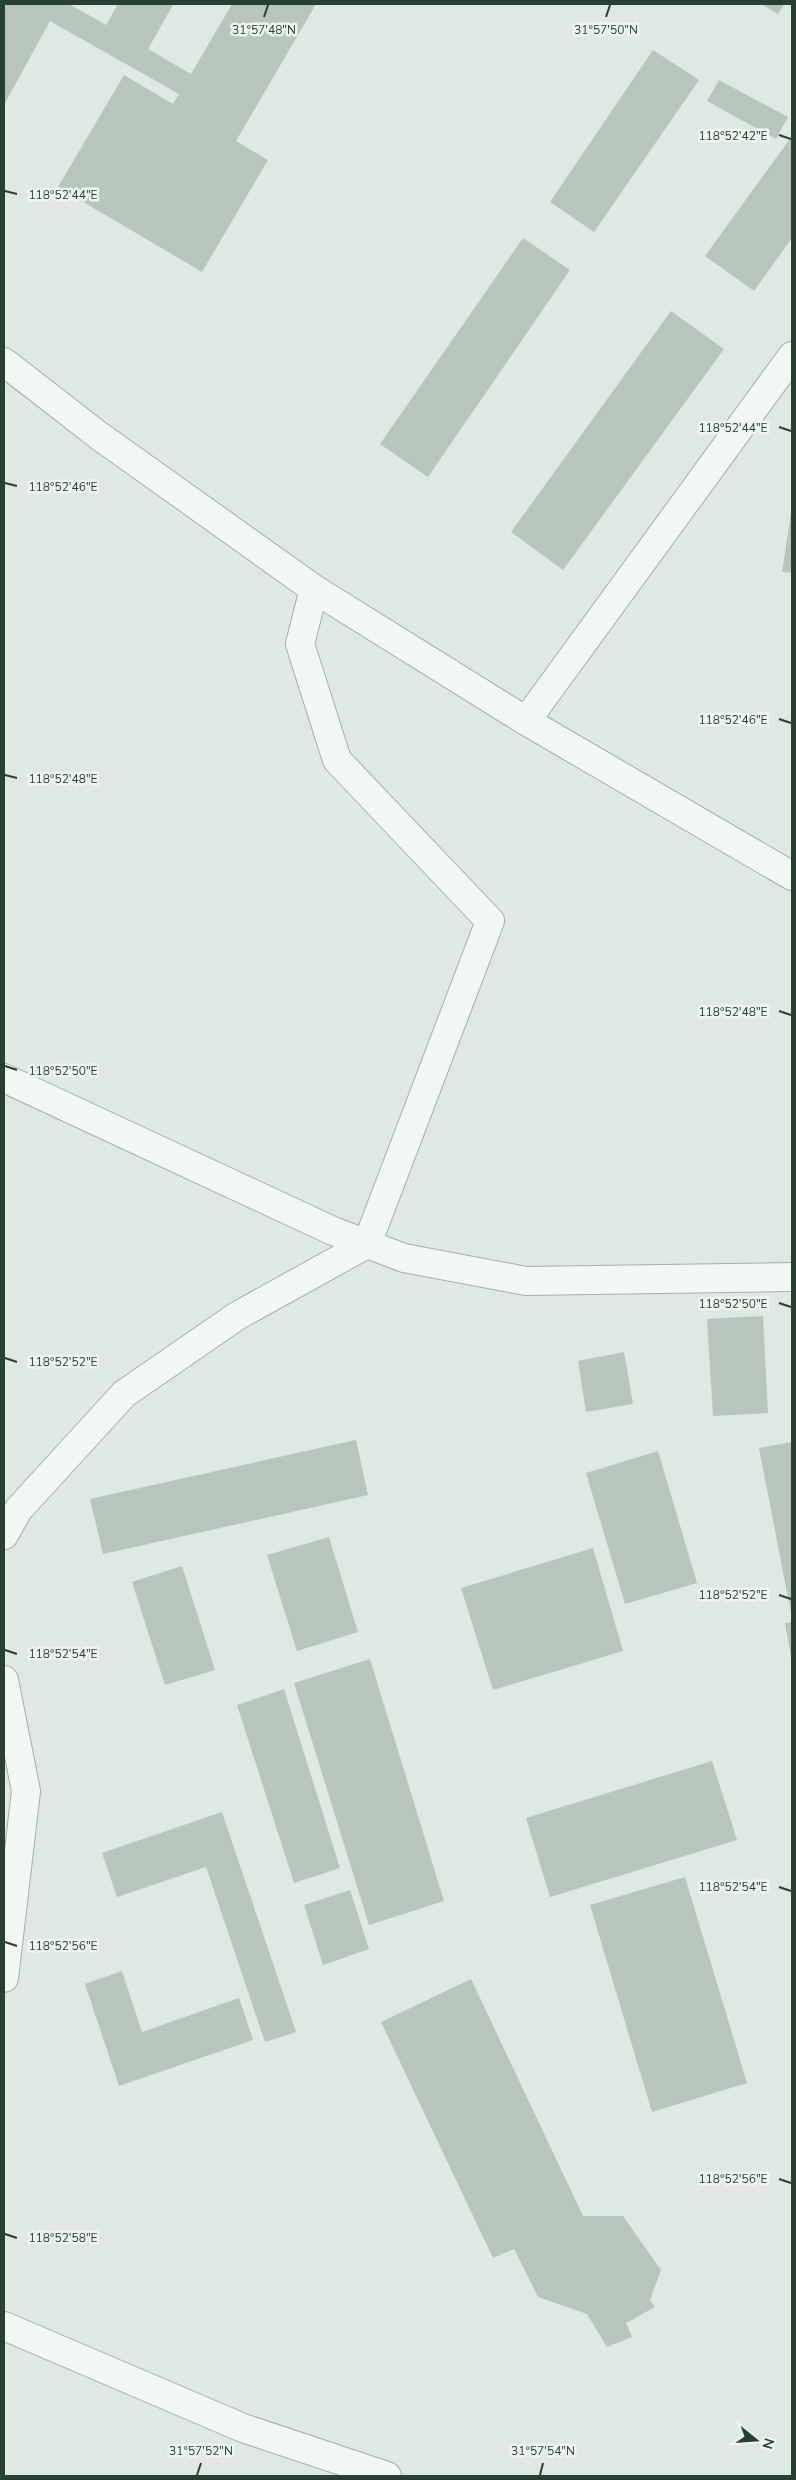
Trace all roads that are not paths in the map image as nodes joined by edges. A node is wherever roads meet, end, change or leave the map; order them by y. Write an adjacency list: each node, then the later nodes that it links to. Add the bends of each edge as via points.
1 (792, 356): 4 (street)
2 (4, 362): 3 (street, via 98,435)
3 (314, 589): 4 (street); 7 (street, via 300,644 337,760 490,921)
4 (526, 721): 5 (street)
5 (792, 876)
6 (4, 1078): 7 (street)
7 (367, 1244): 8 (street, via 404,1258 526,1281); 9 (street, via 237,1316 124,1394 18,1510)
8 (792, 1277)
9 (4, 1535)
10 (4, 1680): 11 (street, via 26,1791)
11 (4, 1978)
12 (4, 2326): 13 (street, via 244,2428)
13 (387, 2476)

